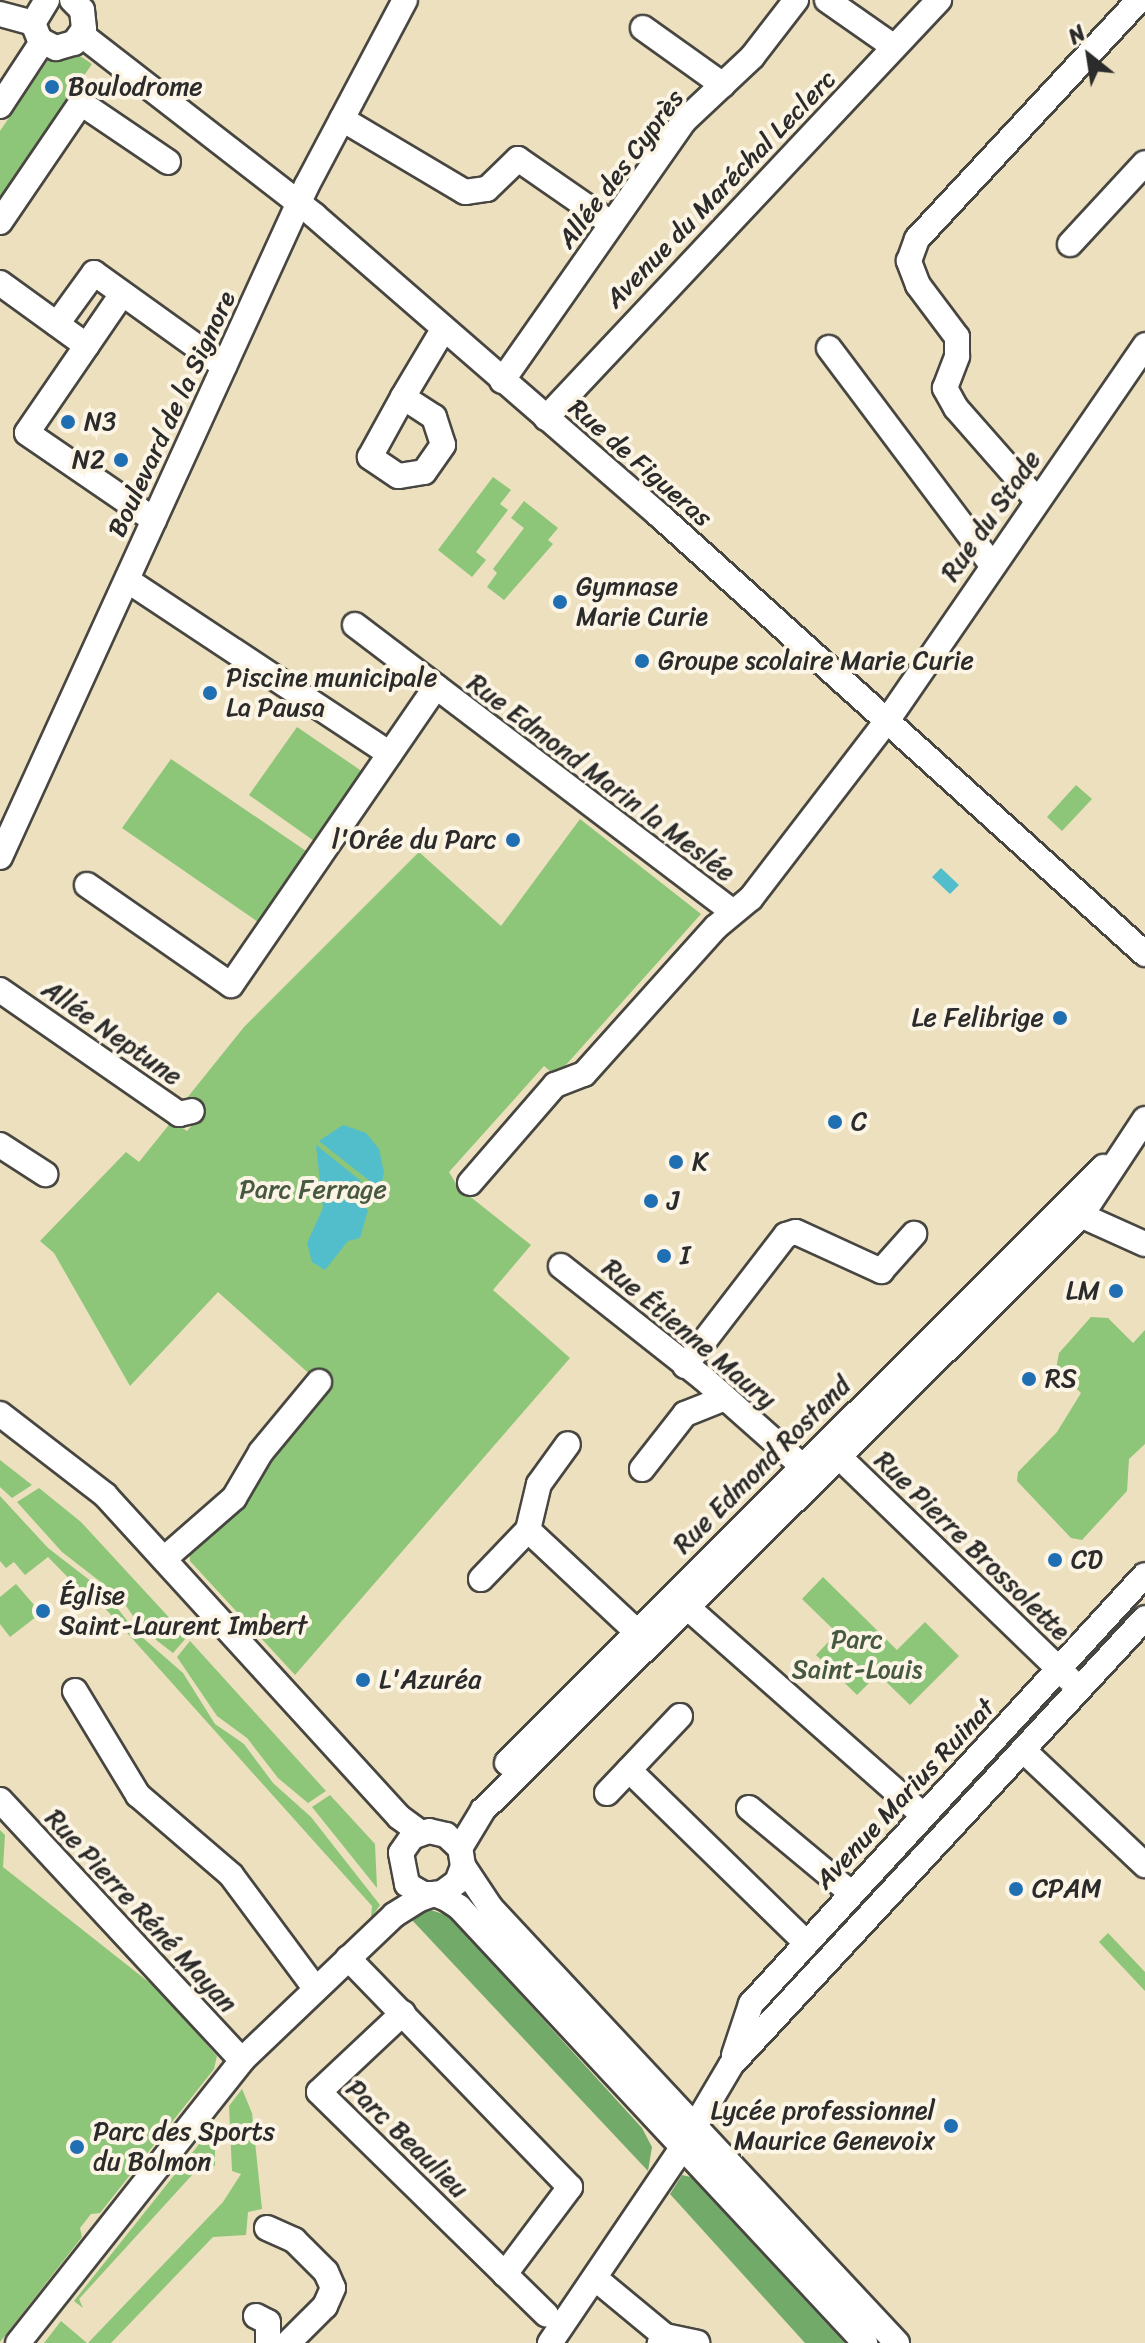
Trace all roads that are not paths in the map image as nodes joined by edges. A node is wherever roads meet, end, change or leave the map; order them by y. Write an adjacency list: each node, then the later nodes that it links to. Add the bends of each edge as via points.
1 (47, 0): 10 (street)
2 (72, 0): 11 (street, via 85,19)
3 (405, 0): 15 (street, Boulevard de la Signore)
4 (796, 0): 13 (street, Allée des Cyprès)
5 (827, 0): 12 (street)
6 (939, 0): 12 (street, Avenue du Maréchal Leclerc)
7 (1139, 0): 33 (street, via 917,239 909,261 918,285 957,337 957,356 945,388 950,398)
8 (0, 14): 10 (street)
9 (643, 28): 13 (street)
10 (38, 32): 11 (street, via 65,47); 14 (street)
11 (82, 35): 18 (street, Rue de Figueras)
12 (894, 47): 32 (street, Avenue du Maréchal Leclerc)
13 (723, 85): 20 (street, Allée des Cyprès, via 685,120)
14 (0, 106)
15 (342, 119): 18 (street, Boulevard de la Signore); 20 (street, via 465,192 487,189 518,159)
16 (168, 162): 19 (street, via 81,103)
17 (1145, 163): 21 (street)
18 (299, 203): 25 (street, Rue de Figueras); 29 (street, Boulevard de la Signore)
19 (0, 222)
20 (612, 224): 30 (street, Allée des Cyprès)
21 (1070, 244)
22 (0, 283): 24 (street)
23 (122, 294): 24 (street, via 94,273); 27 (street); 29 (street)
24 (57, 324): 27 (street)
25 (443, 330): 30 (street, Rue de Figueras); 31 (street)
26 (1145, 345): 33 (street, Rue du Stade)
27 (87, 346): 34 (street, via 27,433)
28 (829, 348): 35 (street)
29 (224, 366): 34 (street, Boulevard de la Signore)
30 (502, 381): 32 (street, Rue de Figueras)
31 (403, 397)
32 (546, 418): 39 (street, Rue de Figueras)
33 (1036, 499): 35 (street, Rue du Stade)
34 (154, 520): 36 (street, Boulevard de la Signore)
35 (992, 565): 39 (street, Rue du Stade)
36 (127, 580): 40 (street); 41 (street, Boulevard de la Signore)
37 (355, 625): 38 (street, Rue Edmond Marin la Meslée)
38 (436, 687): 40 (street); 43 (street, Rue Edmond Marin la Meslée)
39 (887, 721): 43 (street, Rue du Stade, via 747,903); 44 (street, Rue de Figueras)
40 (390, 754): 42 (street, via 231,985)
41 (0, 857)
42 (87, 885)
43 (732, 911): 50 (street, Rue du Stade, via 584,1074 555,1085)
44 (1145, 954)
45 (0, 990): 46 (street, Allée Neptune, via 179,1114)
46 (192, 1111)
47 (1145, 1119): 51 (street, Rue Edmond Rostand)
48 (0, 1145): 49 (street)
49 (45, 1174)
50 (470, 1183)
51 (1071, 1211): 53 (street); 61 (street, Rue Edmond Rostand)
52 (914, 1234): 55 (street, via 881,1271 796,1232 786,1235)
53 (1145, 1244)
54 (561, 1266): 55 (street, Rue Étienne Maury)
55 (685, 1366): 57 (street, Rue Étienne Maury)
56 (319, 1382): 65 (street, via 261,1452 234,1498)
57 (725, 1398): 62 (street, via 685,1414); 63 (street, Rue Étienne Maury)
58 (0, 1414): 65 (street, via 105,1495)
59 (0, 1432): 83 (street, via 95,1505 389,1827)
60 (568, 1444): 64 (street, via 539,1484)
61 (831, 1449): 63 (street, Rue Edmond Rostand); 71 (street, Rue Pierre Brossolette)
62 (642, 1469)
63 (809, 1472): 68 (street, Rue Edmond Rostand); 70 (street, Rue Edmond Rostand)
64 (528, 1530): 67 (street); 70 (street)
65 (164, 1559): 81 (street, via 399,1817)
66 (1145, 1575): 71 (street, Avenue Marius Ruinat)
67 (481, 1579)
68 (687, 1607): 80 (street); 82 (street, Rue Edmond Rostand, via 483,1810)
69 (1143, 1626): 72 (street, Avenue Marius Ruinat)
70 (636, 1631): 81 (street, Rue Edmond Rostand)
71 (1059, 1669): 72 (street, Rue Pierre Brossolette); 80 (street, Avenue Marius Ruinat)
72 (1080, 1690): 75 (street, Avenue Marius Ruinat)
73 (75, 1691): 90 (street, via 138,1795 231,1875)
74 (680, 1716): 76 (street)
75 (1023, 1750): 84 (street); 93 (street, Avenue Marius Ruinat)
76 (629, 1770): 77 (street); 88 (street)
77 (607, 1793)
78 (0, 1800): 92 (street, Rue Pierre Réné Mayan)
79 (749, 1808): 85 (street)
80 (923, 1815): 85 (street, Avenue Marius Ruinat)
81 (429, 1832): 82 (street); 83 (street)
82 (462, 1857): 86 (street, via 457,1882); 94 (street, via 491,1908)
83 (402, 1863): 86 (street, via 416,1890); 87 (street, via 402,1898)
84 (1145, 1865)
85 (851, 1893): 88 (street, Avenue Marius Ruinat)
86 (434, 1894): 87 (street); 95 (street, via 459,1907)
87 (394, 1915): 89 (street)
88 (806, 1943): 93 (street, Avenue Marius Ruinat, via 751,2004)
89 (348, 1958): 90 (street); 91 (street)
90 (315, 1988): 92 (street)
91 (403, 2013): 97 (street, via 570,2187); 97 (street, Parc Beaulieu, via 319,2092)
92 (242, 2060): 102 (street)
93 (731, 2065): 94 (street, Avenue Marius Ruinat)
94 (694, 2126): 95 (street, Avenue Marius Ruinat); 108 (street)
95 (682, 2148): 98 (street, Avenue Marius Ruinat); 107 (street)
96 (267, 2228): 104 (street, via 294,2240 326,2272 333,2288 325,2306)
97 (505, 2274): 99 (street, Parc Beaulieu)
98 (596, 2279): 101 (street); 105 (street, Avenue Marius Ruinat)
99 (546, 2314)
100 (256, 2316): 103 (street, via 268,2322)
101 (662, 2339): 106 (street)
102 (18, 2343)
103 (268, 2343)
104 (288, 2343)
105 (550, 2343)
106 (697, 2343)
107 (865, 2343)
108 (897, 2343)

